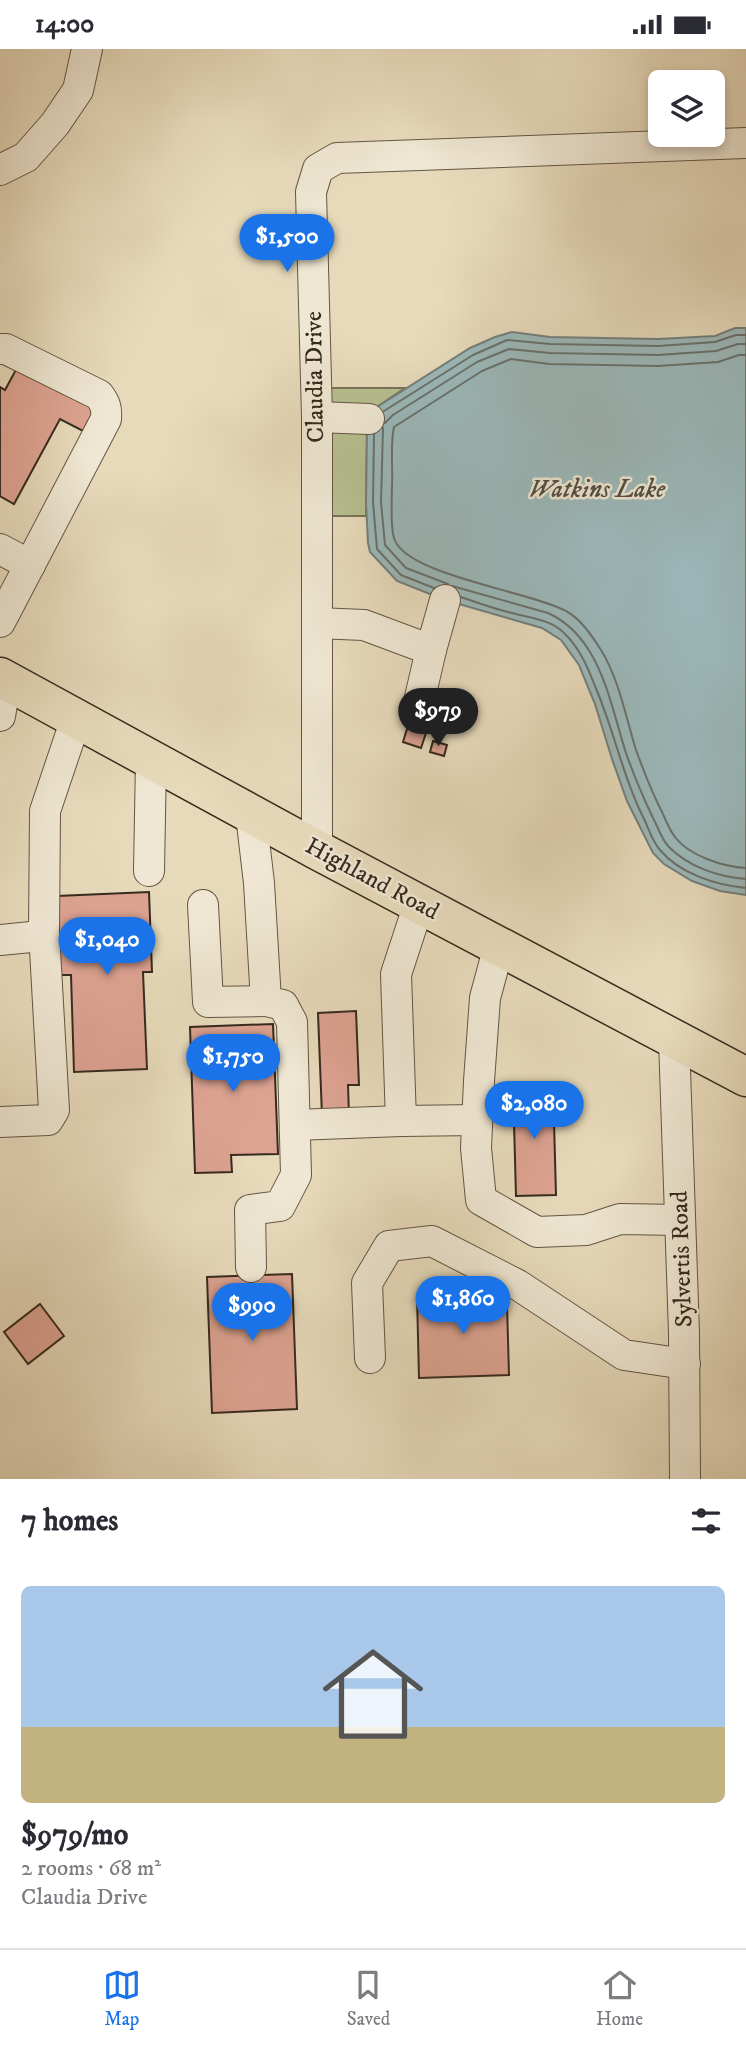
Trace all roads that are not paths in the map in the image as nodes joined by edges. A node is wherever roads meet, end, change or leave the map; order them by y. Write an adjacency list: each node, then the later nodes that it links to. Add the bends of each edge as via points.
1 (87, 49): 3 (street, via 78,90 55,124 26,157)
2 (746, 143): 5 (street, Claudia Drive, via 337,158 318,169 311,192)
3 (0, 170)
4 (0, 349): 8 (street, via 99,395 107,410)
5 (317, 417): 6 (street); 11 (street, Claudia Drive)
6 (369, 419)
7 (0, 549): 8 (street)
8 (30, 565): 10 (street)
9 (445, 600): 12 (street)
10 (0, 622)
11 (317, 623): 12 (street, via 364,625); 18 (street, Claudia Drive)
12 (431, 650): 14 (street)
13 (2, 691): 15 (highway, Highland Road)
14 (418, 706)
15 (76, 719): 16 (highway, Highland Road); 22 (street, via 46,811)
16 (151, 760): 17 (highway, Highland Road); 19 (street)
17 (251, 815): 18 (highway, Highland Road); 25 (street)
18 (317, 850): 20 (highway, Highland Road)
19 (149, 871)
20 (419, 904): 24 (highway, Highland Road); 29 (street, via 396,974)
21 (203, 905): 25 (street, via 208,1002)
22 (44, 932): 23 (street); 30 (street, via 54,1110 48,1120)
23 (0, 940)
24 (499, 946): 26 (highway, Highland Road); 28 (street, via 485,998)
25 (266, 1001): 31 (street, via 282,1005 292,1022)
26 (674, 1040): 27 (highway, Highland Road); 32 (street, Sylvertis Road)
27 (746, 1077)
28 (477, 1120): 29 (street); 32 (street, via 481,1200 537,1232 586,1230 620,1219)
29 (401, 1121): 31 (street)
30 (0, 1122)
31 (295, 1125): 33 (street, via 296,1175 280,1206 250,1210)
32 (680, 1220): 35 (street, Sylvertis Road)
33 (251, 1268)
34 (370, 1358): 35 (street, via 367,1283 389,1246 432,1241 518,1285 624,1355)
35 (685, 1364): 36 (street, Sylvertis Road)
36 (685, 1479)

